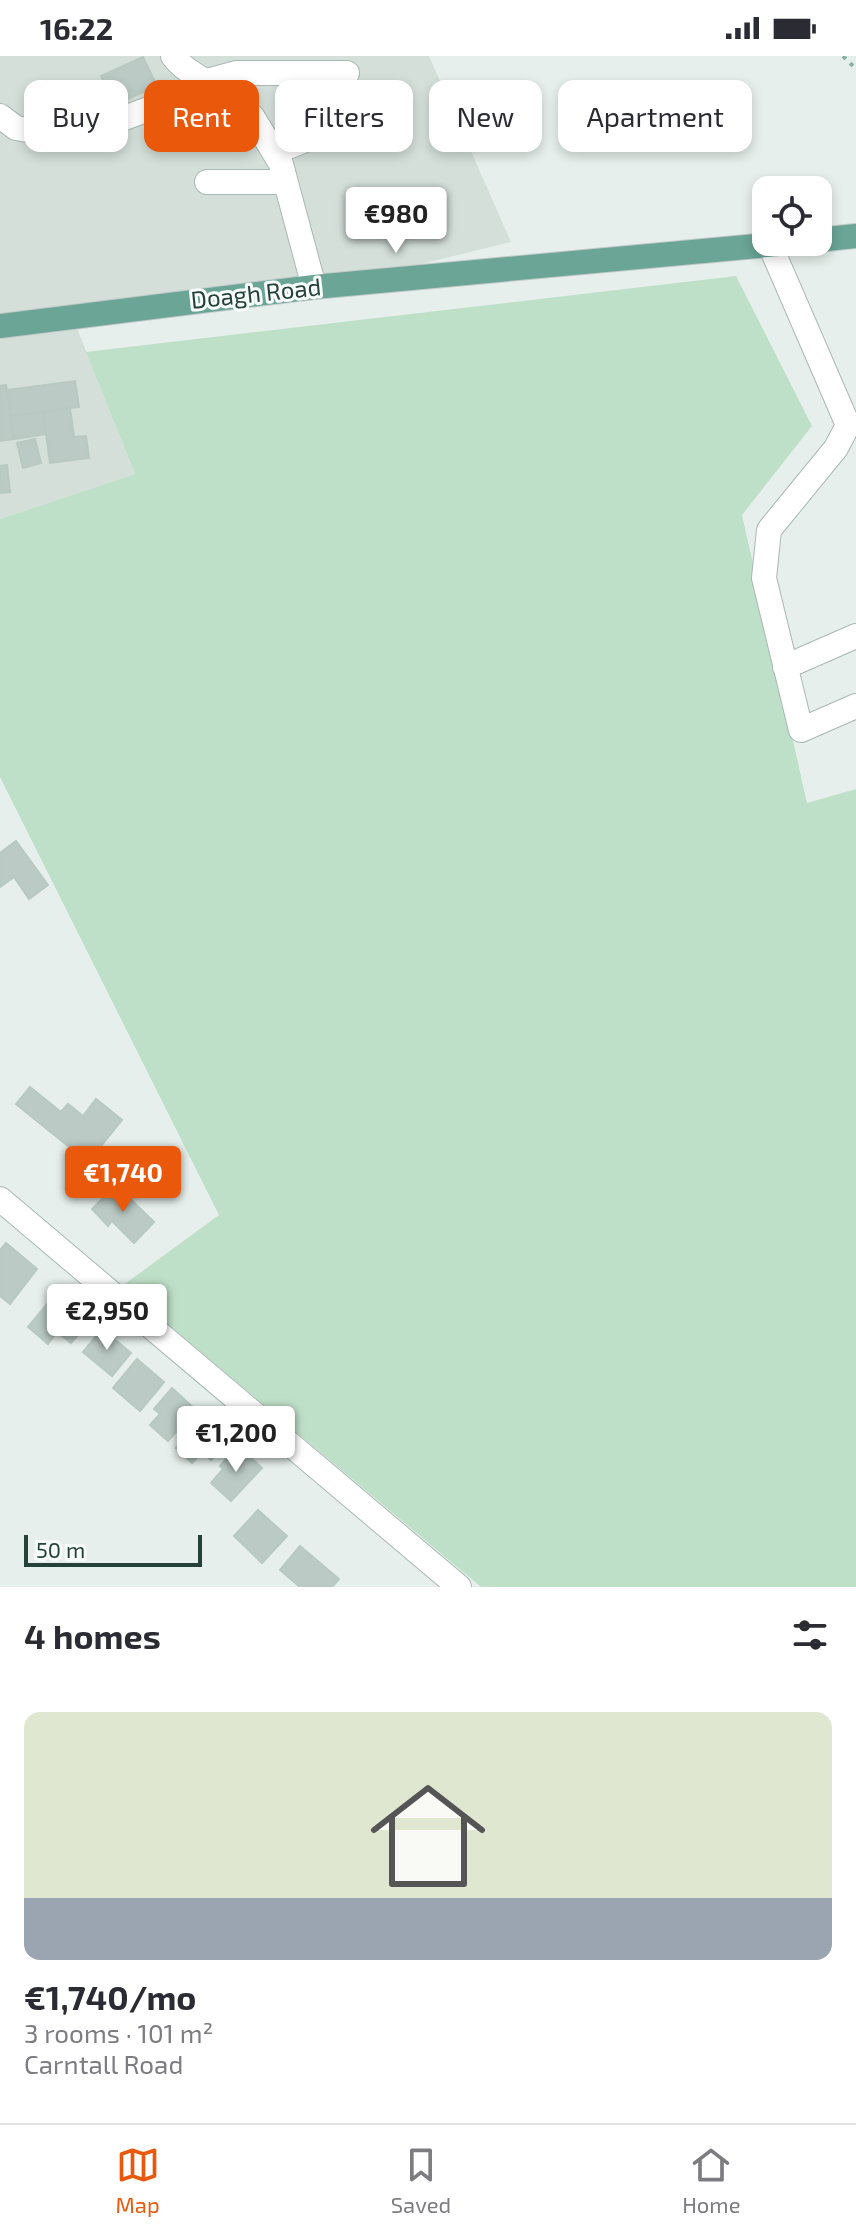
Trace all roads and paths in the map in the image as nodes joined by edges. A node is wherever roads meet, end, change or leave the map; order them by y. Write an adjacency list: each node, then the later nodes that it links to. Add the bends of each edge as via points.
1 (173, 56): 5 (street, via 183,69)
2 (843, 56): 3 (path)
3 (856, 69)
4 (347, 73): 6 (street, via 236,73)
5 (205, 80)
6 (211, 80)
7 (144, 111): 8 (street, via 44,133 16,128)
8 (0, 116)
9 (259, 127): 10 (street)
10 (275, 152): 12 (street)
11 (207, 182): 12 (street)
12 (285, 182): 17 (street)
13 (856, 236): 14 (main road)
14 (832, 239)
15 (752, 247): 17 (main road, Doagh Road)
16 (775, 256): 19 (street)
17 (314, 287): 18 (main road, Doagh Road)
18 (0, 326)
19 (852, 424): 21 (street, via 769,530 764,578)
20 (856, 636): 21 (street)
21 (785, 667): 22 (street, via 801,730)
22 (856, 706)
23 (0, 1199): 24 (street)
24 (459, 1587)

